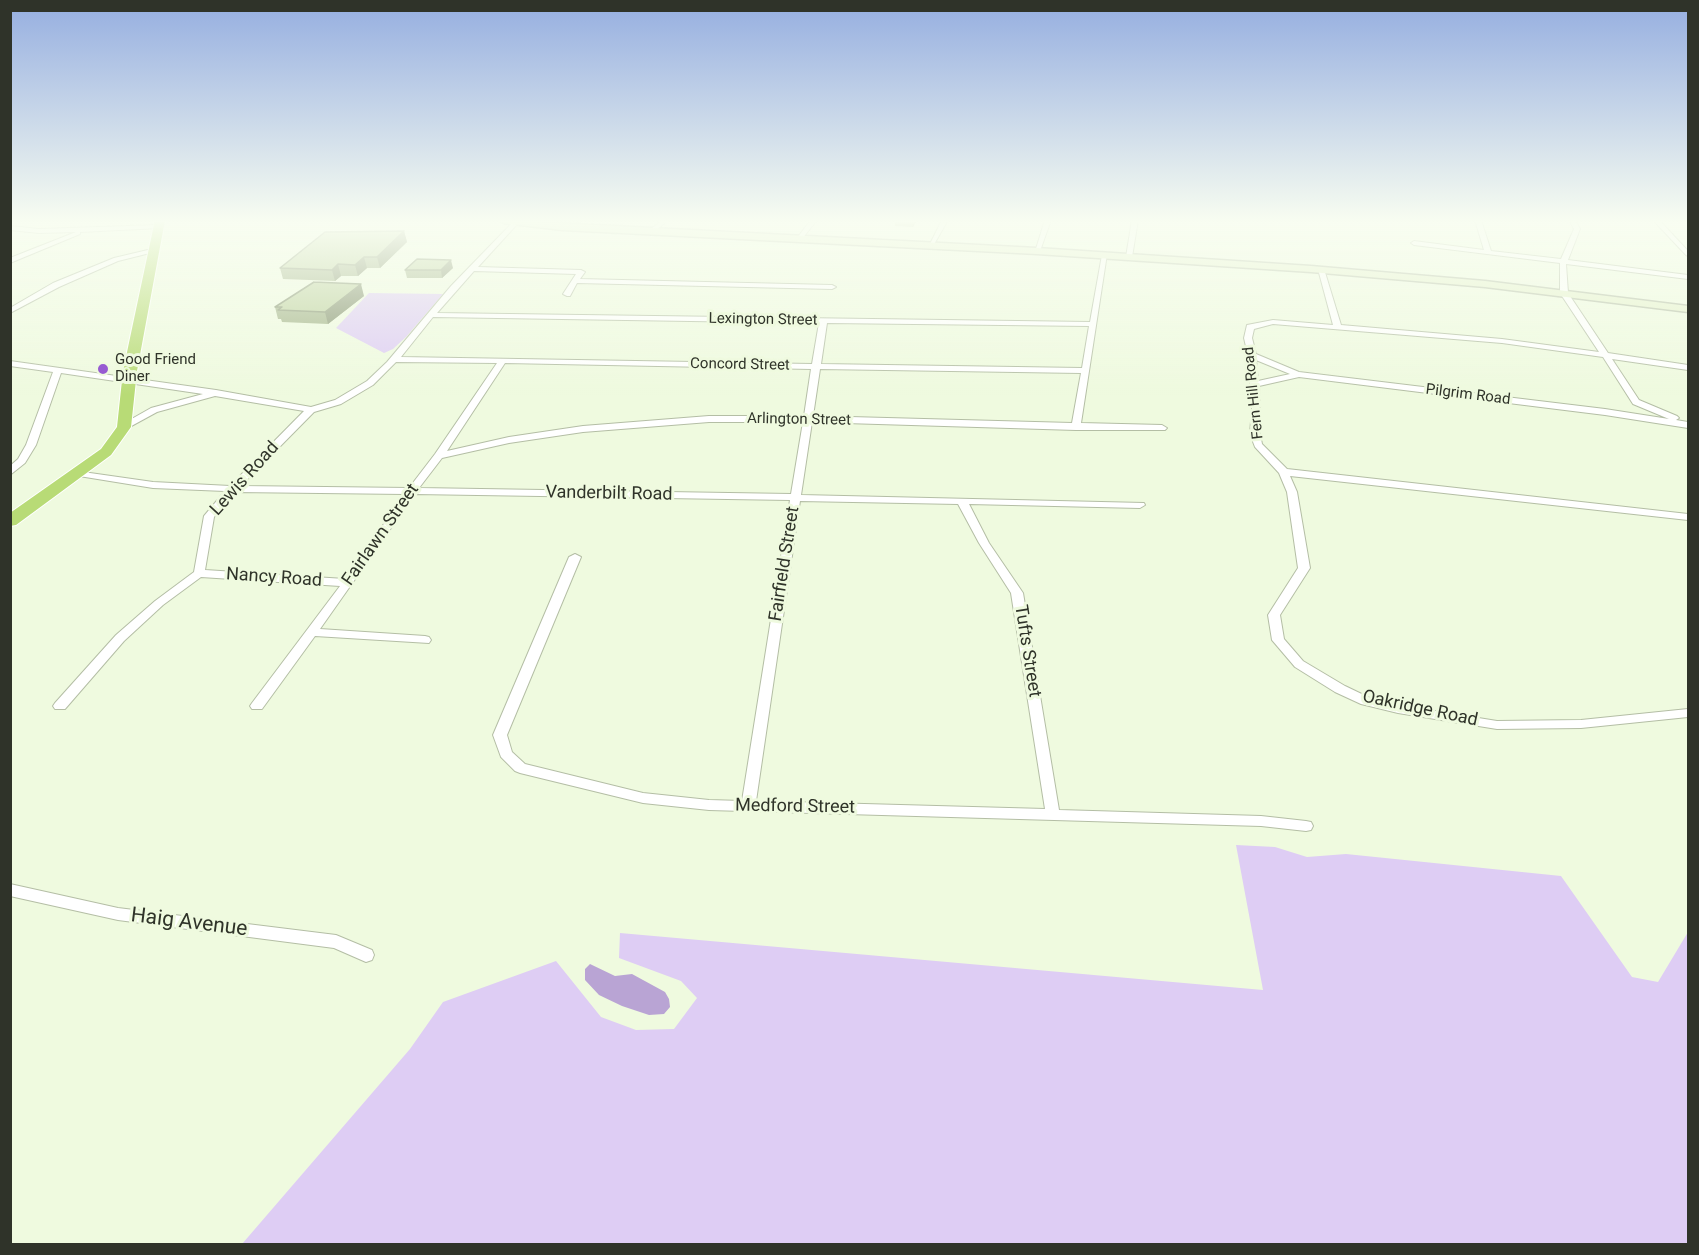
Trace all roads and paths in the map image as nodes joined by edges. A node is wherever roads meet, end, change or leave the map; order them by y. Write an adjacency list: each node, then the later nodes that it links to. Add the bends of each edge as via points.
1 (71, 279): 13 (street)
2 (147, 279): 28 (highway)
3 (464, 279): 14 (street, Lewis Road)
4 (1101, 279): 16 (street)
5 (1324, 279): 17 (street)
6 (1418, 279): 10 (main road)
7 (1562, 279): 10 (street)
8 (577, 281): 9 (street); 11 (street)
9 (832, 287)
10 (1564, 293): 12 (main road); 18 (street)
11 (567, 294)
12 (1689, 309)
13 (10, 311)
14 (433, 315): 15 (street, Lexington Street); 20 (street, Lewis Road)
15 (823, 321): 16 (street, Lexington Street); 23 (street, Fairfield Street)
16 (1094, 324): 26 (street)
17 (1337, 326): 18 (street, Fern Hill Road); 19 (street, Fern Hill Road, via 1273,322 1250,327)
18 (1606, 354): 24 (street, Fern Hill Road); 31 (street)
19 (1252, 355): 27 (street, Pilgrim Road); 29 (street, Fern Hill Road)
20 (394, 359): 21 (street, Concord Street); 32 (street, Lewis Road, via 360,390)
21 (502, 362): 23 (street, Concord Street); 39 (street, Fairlawn Street)
22 (10, 363): 25 (street)
23 (816, 367): 26 (street, Concord Street); 34 (street, Fairfield Street)
24 (1689, 367)
25 (57, 371): 28 (street); 40 (street, via 31,445)
26 (1086, 371): 37 (street)
27 (1299, 374): 29 (street, Pilgrim Road); 33 (street, Pilgrim Road)
28 (129, 380): 30 (street); 36 (highway)
29 (1254, 384): 41 (street, Fern Hill Road, via 1258,445)
30 (216, 393): 32 (street); 36 (street, via 154,410)
31 (1636, 402): 33 (street, Pilgrim Road); 35 (street)
32 (311, 410): 43 (street, Lewis Road)
33 (1605, 412): 35 (street)
34 (806, 419): 37 (street, Arlington Street); 39 (street, Arlington Street, via 673,421 594,428 509,440); 45 (street, Fairfield Street)
35 (1689, 425)
36 (124, 427): 42 (highway, via 117,441)
37 (1076, 427): 38 (street, Arlington Street)
38 (1162, 428)
39 (439, 456): 44 (street, Fairlawn Street)
40 (10, 472)
41 (1284, 472): 48 (street); 57 (street, Oakridge Road, via 1292,492 1304,568 1274,615 1278,640 1299,664 1340,689 1398,709 1497,725 1581,724)
42 (79, 473): 43 (street, Vanderbilt Road, via 153,485); 49 (highway)
43 (233, 488): 44 (street, Vanderbilt Road); 51 (street, Lewis Road, via 209,516)
44 (411, 492): 45 (street, Vanderbilt Road); 52 (street, Fairlawn Street)
45 (795, 497): 46 (street, Vanderbilt Road); 58 (street, Fairfield Street)
46 (962, 501): 47 (street, Vanderbilt Road); 59 (street, Tufts Street, via 1017,593)
47 (1140, 505)
48 (1689, 517)
49 (10, 521)
50 (575, 557): 58 (street, Medford Street, via 500,735 506,754 520,768 643,798)
51 (199, 573): 52 (street, Nancy Road); 55 (street, via 120,638)
52 (348, 583): 53 (street, Fairlawn Street)
53 (312, 632): 54 (street); 56 (street, Fairlawn Street)
54 (425, 640)
55 (60, 706)
56 (257, 706)
57 (1689, 713)
58 (748, 807): 59 (street, Medford Street)
59 (1053, 815): 60 (street, Medford Street, via 1261,821)
60 (1306, 826)
61 (10, 890): 62 (street, Haig Avenue, via 118,914 336,942)
62 (366, 955)

